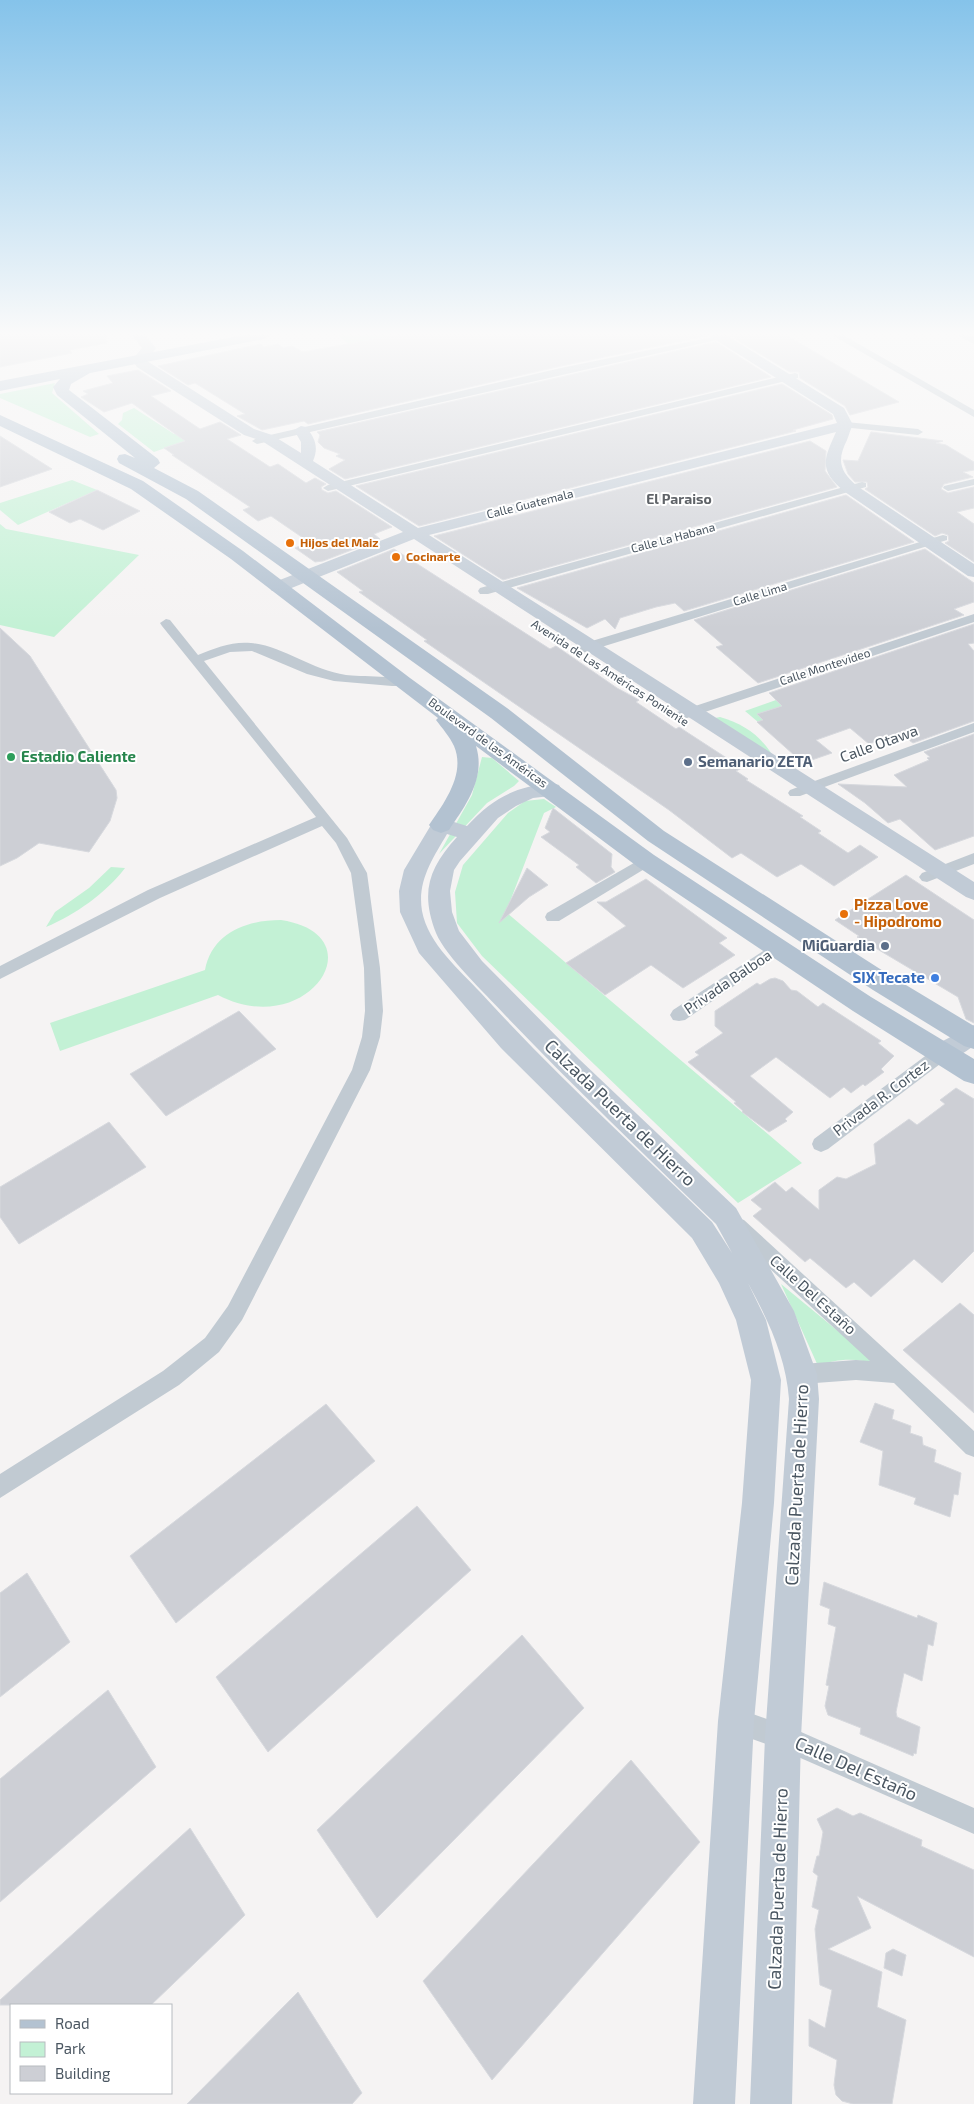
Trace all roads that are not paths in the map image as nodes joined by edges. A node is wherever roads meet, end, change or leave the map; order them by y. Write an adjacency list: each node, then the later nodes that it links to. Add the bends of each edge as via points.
1 (29, 433): 12 (main road, Boulevard de las Américas)
2 (97, 433): 11 (main road, Boulevard de las Américas)
3 (252, 433): 10 (street, Avenida de Las Américas Poniente)
4 (281, 433): 10 (street)
5 (303, 433): 14 (street, via 309,441)
6 (557, 433): 16 (street)
7 (820, 433): 20 (street, Calle Guatemala)
8 (847, 433): 17 (street, via 836,448 832,466 836,474)
9 (0, 435): 13 (main road)
10 (258, 437): 14 (street, Avenida de Las Américas Poniente); 16 (street, Avenida de Las Américas Poniente)
11 (105, 443): 12 (main road); 24 (main road, Boulevard de las Américas, via 192,495)
12 (70, 452): 13 (main road); 19 (main road, Boulevard de las Américas, via 137,484)
13 (52, 458): 19 (main road)
14 (305, 463): 16 (street, Avenida de Las Américas Poniente)
15 (974, 482): 18 (street)
16 (334, 487): 20 (street, Avenida de Las Américas Poniente)
17 (856, 487): 21 (street); 26 (street, Calle La Habana)
18 (948, 488)
19 (192, 522): 25 (main road, Boulevard de las Américas)
20 (408, 536): 24 (street, Calle Guatemala); 26 (street, Avenida de Las Américas Poniente)
21 (937, 540): 22 (street); 23 (street); 29 (street, Calle Lima)
22 (974, 559)
23 (974, 572)
24 (306, 576): 25 (street, Calle Guatemala); 49 (main road, Boulevard de las Américas, via 499,713 656,836 882,983)
25 (278, 587): 31 (main road, Boulevard de las Américas)
26 (490, 589): 29 (street, Avenida de Las Américas Poniente)
27 (974, 618): 33 (street, Calle Montevideo)
28 (166, 623): 30 (street)
29 (583, 648): 33 (street, Avenida de Las Américas Poniente)
30 (196, 660): 31 (street, via 226,649 254,647 314,672 352,680); 37 (street)
31 (403, 682): 32 (main road, Boulevard de las Américas)
32 (439, 708): 35 (main road, Boulevard de las Américas); 38 (main road, via 465,746 470,760 468,774)
33 (684, 714): 36 (street, Avenida de Las Américas Poniente)
34 (974, 727): 36 (street, Calle Otawa)
35 (552, 790): 39 (street, Calzada Puerta de Hierro, via 530,792 509,801); 41 (main road, Boulevard de las Américas)
36 (803, 790): 42 (street, Avenida de Las Américas Poniente)
37 (325, 819): 47 (street, via 154,894); 59 (street, via 342,841 358,873 372,968 374,1011 371,1037 361,1070 236,1313 212,1345 171,1378)
38 (441, 825): 39 (street); 52 (street, Calzada Puerta de Hierro, via 415,870 410,891 411,912 419,932 431,952 510,1041)
39 (470, 834): 52 (street, Calzada Puerta de Hierro, via 443,870 439,890 448,934)
40 (974, 858): 42 (street)
41 (646, 861): 45 (street); 46 (main road, Boulevard de las Américas)
42 (934, 874): 43 (street, Avenida de Las Américas Poniente); 44 (street, Avenida de Las Américas Poniente)
43 (974, 892)
44 (974, 908)
45 (553, 917)
46 (777, 948): 48 (street, Privada Balboa); 50 (main road, Boulevard de las Américas)
47 (0, 973)
48 (678, 1015)
49 (973, 1036): 50 (street)
50 (942, 1053): 51 (main road, Boulevard de las Américas); 53 (street, Privada R. Cortez)
51 (974, 1073)
52 (602, 1115): 54 (street, Calzada Puerta de Hierro); 57 (street, Calzada Puerta de Hierro, via 702,1230 730,1275 751,1320)
53 (821, 1144)
54 (726, 1216): 55 (street, Calzada Puerta de Hierro, via 780,1311); 56 (street, Calle Del Estaño)
55 (802, 1374): 56 (street, via 856,1370); 57 (street); 61 (street, Calzada Puerta de Hierro, via 804,1399)
56 (899, 1374): 58 (street, Calle Del Estaño)
57 (766, 1380): 60 (street, Calzada Puerta de Hierro, via 758,1503)
58 (974, 1446)
59 (0, 1487)
60 (736, 1721): 61 (street, Calle Del Estaño); 63 (street, Calzada Puerta de Hierro)
61 (783, 1737): 62 (street, Calle Del Estaño); 64 (street, Calzada Puerta de Hierro)
62 (974, 1822)
63 (718, 2103)
64 (771, 2104)

